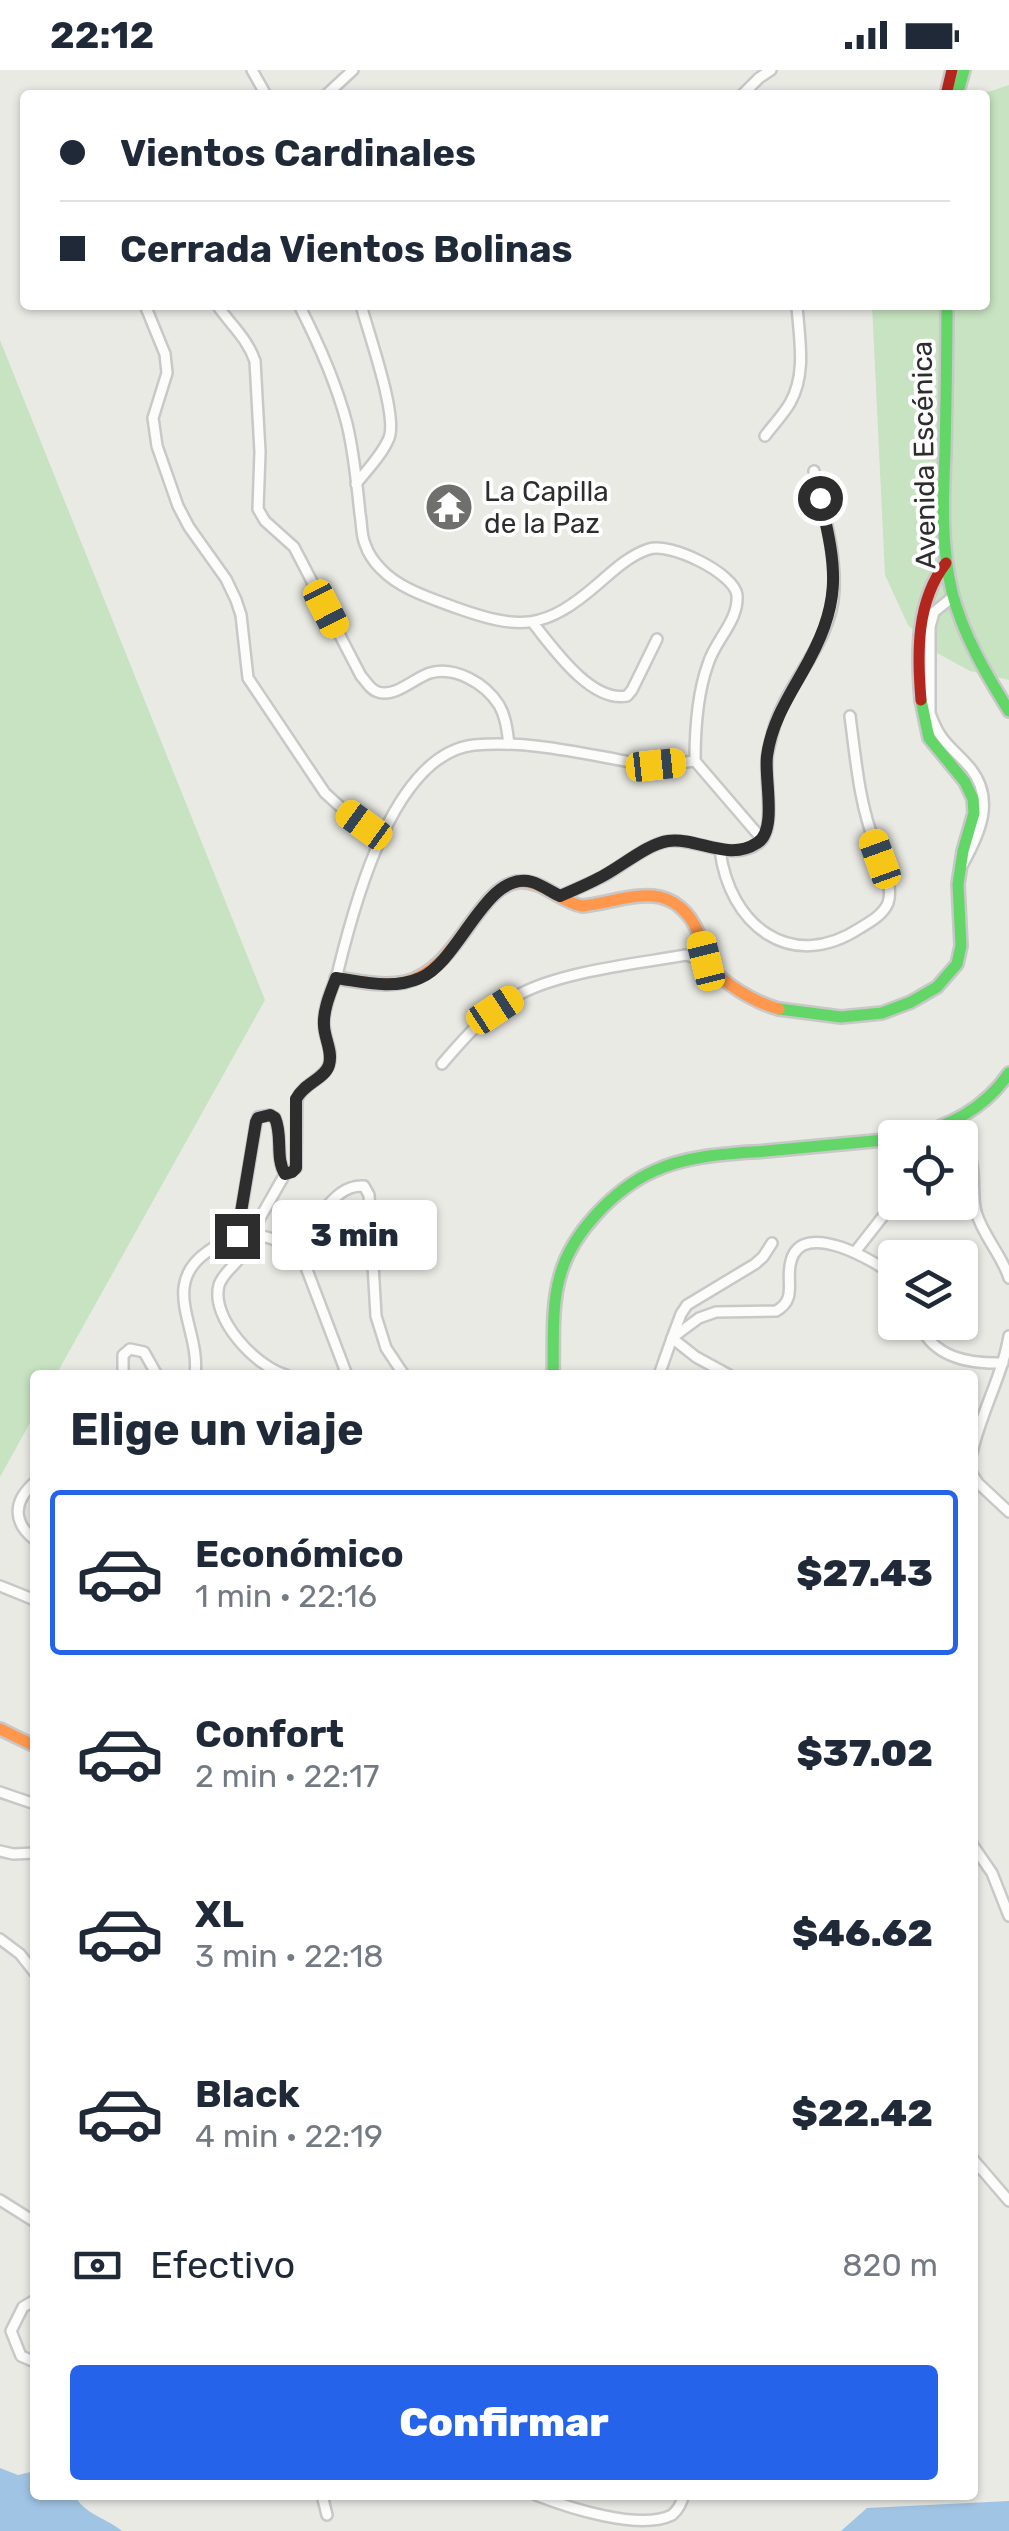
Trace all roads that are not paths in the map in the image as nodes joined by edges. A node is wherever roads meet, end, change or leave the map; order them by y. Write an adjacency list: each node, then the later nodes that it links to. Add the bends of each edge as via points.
1 (354, 70): 3 (street)
2 (771, 70): 4 (street)
3 (332, 90)
4 (747, 90)
5 (146, 310): 22 (street, via 167,372 152,418 158,446 178,506 236,600 248,678 325,793)
6 (221, 310): 20 (street, via 255,361 258,509 294,546 361,676 380,694 430,673 467,678 498,704)
7 (301, 310): 13 (street, via 330,370)
8 (362, 310): 13 (street, via 392,426)
9 (797, 310): 11 (street, via 798,385)
10 (947, 310): 14 (street, Avenida Escénica)
11 (765, 436)
12 (814, 471): 23 (street, via 834,556 834,596 816,650 776,722 766,757)
13 (356, 484): 16 (street, via 363,541 390,578 491,619)
14 (946, 563): 15 (street, Avenida Escénica); 25 (street, via 932,580 921,624 922,720 972,798)
15 (954, 596): 18 (street, Avenida Escénica); 25 (street, via 934,612 930,627 930,713 985,800 980,830)
16 (533, 623): 17 (street, via 584,682 615,697 632,690); 21 (street, via 564,610 633,557 659,546 729,579 737,601 706,667)
17 (657, 639)
18 (1009, 712)
19 (850, 716): 24 (street, via 861,801 889,884 886,908 826,944 800,947 771,937 733,899)
20 (510, 744): 21 (street, via 656,765); 22 (street, via 469,746 441,758)
21 (695, 761): 23 (street)
22 (381, 837): 28 (street)
23 (762, 840): 24 (street)
24 (720, 850): 26 (street, via 666,841)
25 (961, 866): 27 (street, via 956,965 942,984 898,1008 832,1018 767,1006)
26 (560, 896): 27 (street, via 580,906 664,898 685,910); 28 (street, via 532,882 500,889 438,967 416,980 384,985)
27 (706, 961): 29 (street, via 686,955 551,980 495,1010)
28 (336, 978): 33 (street, via 324,1023 329,1066 296,1099 298,1161)
29 (442, 1064)
30 (1009, 1073): 31 (street)
31 (958, 1120)
32 (878, 1141): 55 (street, via 689,1160 624,1187 577,1240 560,1274)
33 (285, 1174): 37 (street, via 278,1125 263,1115 256,1122); 52 (street, bridge, via 244,1256 220,1284 232,1332)
34 (978, 1218): 43 (street)
35 (879, 1220): 40 (street)
36 (304, 1230): 38 (street); 41 (street); 54 (street, via 349,1186 368,1190 376,1316)
37 (237, 1236): 38 (street); 51 (street, via 202,1255 185,1276)
38 (275, 1240): 41 (street)
39 (772, 1243): 45 (street, via 755,1264 687,1305)
40 (854, 1252): 42 (street); 45 (street, via 802,1246 791,1260 784,1306 716,1312)
41 (304, 1262): 53 (street)
42 (878, 1265)
43 (1009, 1278)
44 (1009, 1336): 47 (street)
45 (672, 1338): 56 (street); 57 (street)
46 (928, 1340): 48 (street, via 949,1356)
47 (1008, 1350): 48 (street)
48 (1003, 1362): 58 (street)
49 (123, 1370): 50 (street, via 123,1355 137,1350)
50 (154, 1370)
51 (195, 1370)
52 (274, 1370)
53 (346, 1370)
54 (401, 1370)
55 (554, 1370)
56 (661, 1370)
57 (719, 1370)
58 (999, 1377): 59 (street); 60 (street)
59 (1009, 1388)
60 (978, 1433)
61 (978, 1482): 63 (street)
62 (30, 1486): 64 (street, via 18,1516)
63 (1009, 1512)
64 (30, 1535)
65 (0, 1586): 66 (street)
66 (30, 1598)
67 (0, 1729): 68 (street)
68 (30, 1744)
69 (0, 1792): 70 (street)
70 (30, 1802)
71 (0, 1851): 72 (street)
72 (30, 1853)
73 (978, 1853): 74 (street)
74 (1009, 1916)
75 (0, 1940): 76 (street)
76 (30, 1967)
77 (978, 2165): 79 (street)
78 (0, 2200): 80 (street)
79 (1009, 2202)
80 (30, 2219)
81 (30, 2303): 82 (street, via 11,2332 20,2356)
82 (30, 2360)
83 (323, 2500): 86 (street)
84 (552, 2500): 85 (street, via 600,2519 653,2523 669,2518)
85 (682, 2500)
86 (327, 2515)

